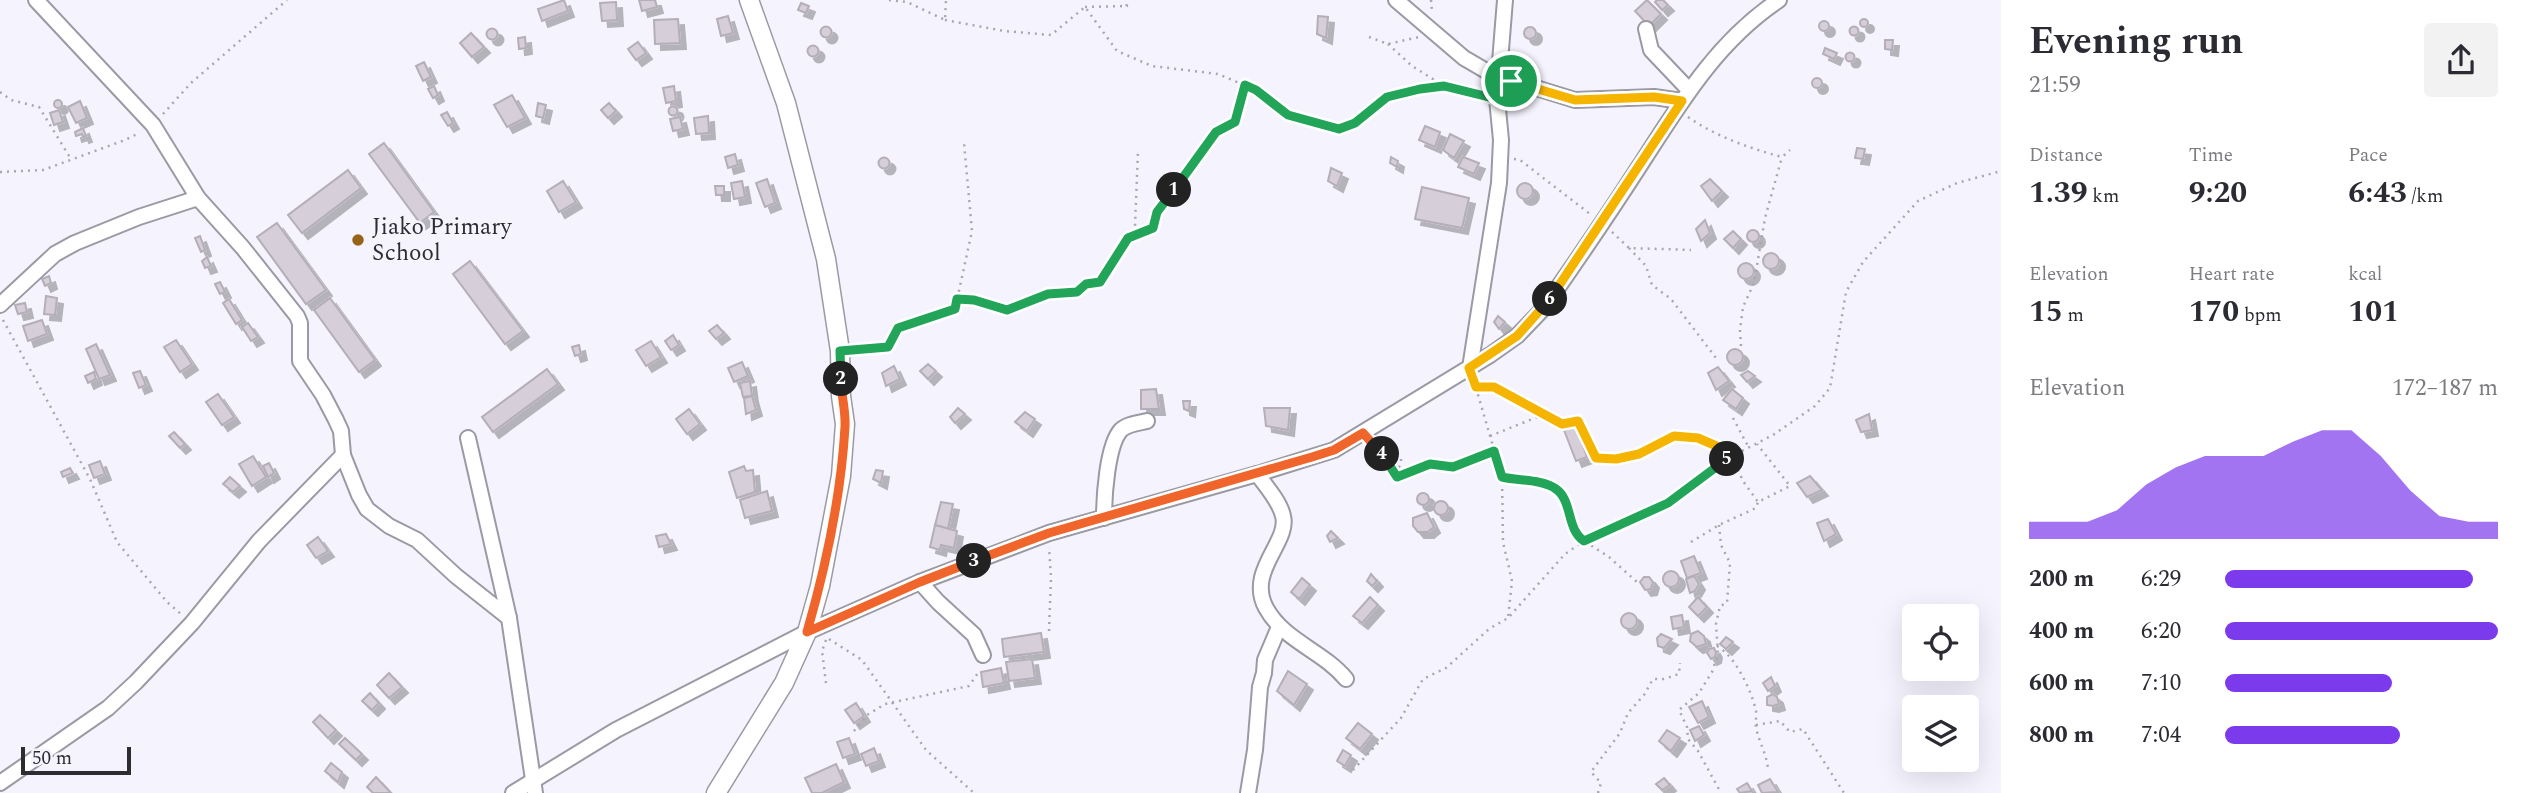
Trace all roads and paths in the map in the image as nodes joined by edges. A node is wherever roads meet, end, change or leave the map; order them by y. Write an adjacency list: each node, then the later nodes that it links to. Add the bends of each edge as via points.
1 (36, 0): 28 (street, via 153,125)
2 (749, 0): 37 (street, via 806,173 826,259)
3 (889, 0): 10 (path, via 907,2)
4 (946, 0): 10 (path)
5 (1124, 0): 9 (path, via 1127,6)
6 (1396, 0): 12 (street)
7 (1505, 0): 15 (street)
8 (1779, 0): 20 (street, via 1719,51)
9 (1085, 7): 10 (path, via 1051,35); 16 (path, via 1117,51 1152,66 1218,75)
10 (945, 20)
11 (1646, 29): 20 (street, via 1651,50)
12 (1434, 34): 14 (path); 15 (street)
13 (1368, 37): 14 (path)
14 (1388, 44): 17 (path)
15 (1500, 79): 19 (street); 20 (street, via 1575,100)
16 (1245, 85): 17 (path, via 1288,115 1339,129 1355,123 1387,97); 30 (path, via 1235,122 1216,132 1157,212 1153,228)
17 (1444, 86): 19 (path)
18 (0, 92): 26 (path, via 11,100 39,107)
19 (1497, 99): 24 (street)
20 (1683, 100): 25 (path, via 1723,138); 29 (street)
21 (964, 143): 33 (path, via 972,230)
22 (1138, 150): 30 (path, via 1135,226)
23 (1790, 150): 25 (path)
24 (1501, 156): 29 (path, via 1520,160); 39 (street)
25 (1782, 157): 36 (path, via 1754,283 1743,307)
26 (71, 159)
27 (2001, 171): 47 (path, via 1957,183 1918,201 1863,262 1846,292 1830,388 1815,406)
28 (198, 198): 34 (street, via 75,243 55,254); 52 (street, via 297,316 300,361 336,419)
29 (1602, 223): 31 (path); 39 (street, via 1543,309 1517,336)
30 (1128, 238): 33 (path, via 1100,282 1086,284 1077,292 1048,294 1007,310)
31 (1629, 248): 32 (path); 38 (path, via 1646,266 1652,285 1671,299)
32 (1690, 250)
33 (957, 299): 37 (path, via 955,309 898,328 888,347)
34 (0, 305)
35 (0, 314): 66 (path, via 90,479 117,542 167,602)
36 (1741, 346)
37 (840, 351): 69 (street, via 845,424 841,476)
38 (1716, 358)
39 (1469, 368): 40 (path); 44 (street)
40 (1476, 387): 41 (path, via 1494,387); 45 (path)
41 (1545, 414): 45 (path); 51 (path, via 1562,424 1578,421 1596,458 1639,454 1674,436 1698,438)
42 (1733, 418): 48 (path)
43 (1147, 421): 57 (street, via 1124,427 1116,439 1104,488)
44 (1363, 433): 50 (path); 54 (street, via 1334,450)
45 (1490, 436): 49 (path)
46 (468, 438): 64 (street)
47 (1758, 444): 48 (path); 56 (path, via 1790,486)
48 (1749, 448): 51 (path)
49 (1494, 451): 53 (path, via 1453,467 1430,464 1397,477); 55 (path)
50 (1381, 453): 53 (path); 53 (path, via 1401,459 1399,467)
51 (1734, 455): 56 (path, via 1743,481); 60 (path, via 1668,503)
52 (343, 456): 64 (street, via 367,509 417,540); 66 (street, via 259,541)
53 (1390, 466)
54 (1257, 474): 57 (street); 67 (street, via 1283,514 1284,524 1264,566 1261,592)
55 (1502, 477): 60 (path, via 1558,489 1578,537); 65 (path, via 1503,542 1511,581)
56 (1758, 502): 58 (path, via 1756,508)
57 (1104, 518): 59 (street)
58 (1719, 525): 61 (path); 70 (path, via 1721,545 1730,563 1727,603 1720,606 1716,624)
59 (1049, 533): 62 (street); 68 (path)
60 (1584, 541): 63 (path); 65 (path, via 1565,554)
61 (1691, 542)
62 (920, 582): 69 (street); 71 (street, via 974,635)
63 (1637, 582)
64 (509, 618): 81 (street)
65 (1508, 618): 78 (path, via 1489,629 1447,668 1423,679 1401,718)
66 (192, 623): 80 (street, via 108,708)
67 (1279, 627): 73 (street); 85 (street, via 1265,660)
68 (1049, 631)
69 (807, 632): 81 (street, via 616,730); 83 (street, via 784,683)
70 (1717, 646): 76 (path, via 1744,675 1757,712); 87 (path, via 1712,673 1699,693 1679,710 1689,739)
71 (983, 655): 75 (path, via 980,671 969,686)
72 (1680, 663): 86 (path, via 1679,674 1653,679 1628,713 1620,733 1591,772 1601,783)
73 (1346, 679)
74 (826, 683): 75 (path, via 822,651 827,637 862,660)
75 (893, 703): 77 (path, via 867,715); 84 (path, via 926,750)
76 (1756, 725): 79 (path); 88 (path, via 1780,720 1790,732 1803,729)
77 (854, 731)
78 (1353, 770)
79 (1768, 770)
80 (0, 783)
81 (534, 787): 82 (street)
82 (513, 793)
83 (716, 793)
84 (974, 793)
85 (1248, 793)
86 (1598, 793)
87 (1721, 793)
88 (1844, 793)

